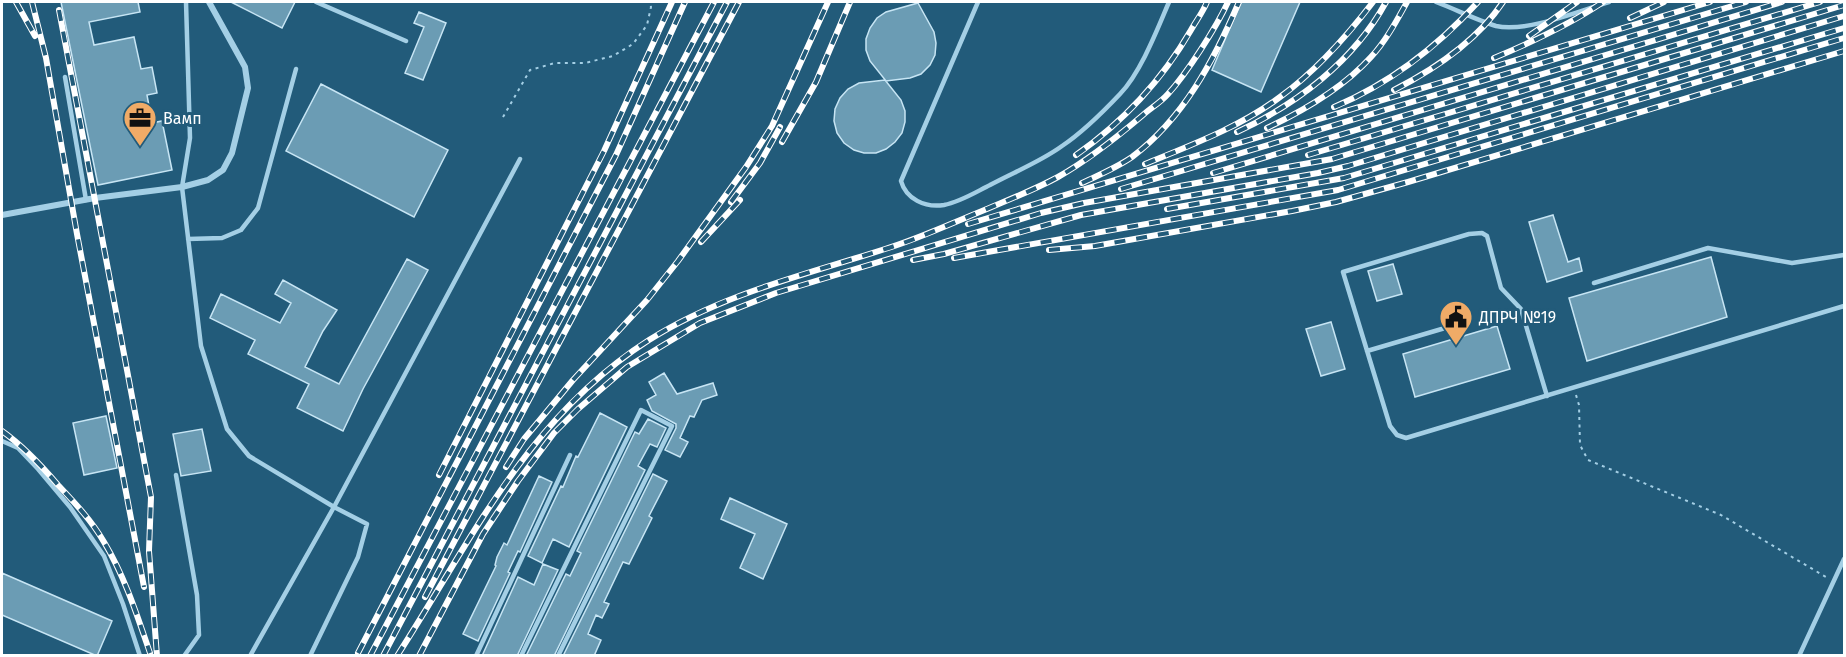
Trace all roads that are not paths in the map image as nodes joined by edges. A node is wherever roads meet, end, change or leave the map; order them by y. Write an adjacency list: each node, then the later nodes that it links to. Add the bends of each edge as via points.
1 (186, 2): 12 (lane, via 190,138)
2 (209, 2): 12 (street, via 245,67 248,88 232,153 223,170 208,180)
3 (316, 2): 8 (lane)
4 (978, 2): 5 (lane, via 901,181 904,191 929,205 962,199 1064,145 1122,92 1148,49)
5 (1169, 2)
6 (1436, 2): 7 (lane, via 1510,28)
7 (1609, 2)
8 (406, 41)
9 (296, 69): 15 (lane, via 258,208 241,230 222,238)
10 (65, 76): 13 (lane)
11 (520, 159): 25 (lane)
12 (182, 187): 13 (street); 15 (lane)
13 (86, 200): 14 (street)
14 (2, 215)
15 (188, 239): 25 (lane, via 201,346 227,429 249,456)
16 (1845, 255): 17 (lane, via 1792,263 1708,248)
17 (1594, 283)
18 (1845, 306): 21 (lane)
19 (1462, 322): 20 (lane)
20 (1367, 351): 21 (lane, via 1390,426 1406,438); 21 (lane, via 1343,272 1482,232 1487,236 1501,288 1521,309)
21 (1547, 396)
22 (2, 441): 27 (lane, via 18,448 38,469 104,556)
23 (570, 454): 31 (lane)
24 (176, 475): 28 (lane, via 197,595 199,635)
25 (334, 507): 29 (lane); 30 (lane, via 367,524 357,557)
26 (1845, 559): 34 (lane)
27 (140, 656)
28 (184, 656)
29 (250, 656)
30 (310, 656)
31 (476, 656)
32 (521, 656): 33 (lane, via 641,410 672,426)
33 (558, 656)
34 (1799, 656)

